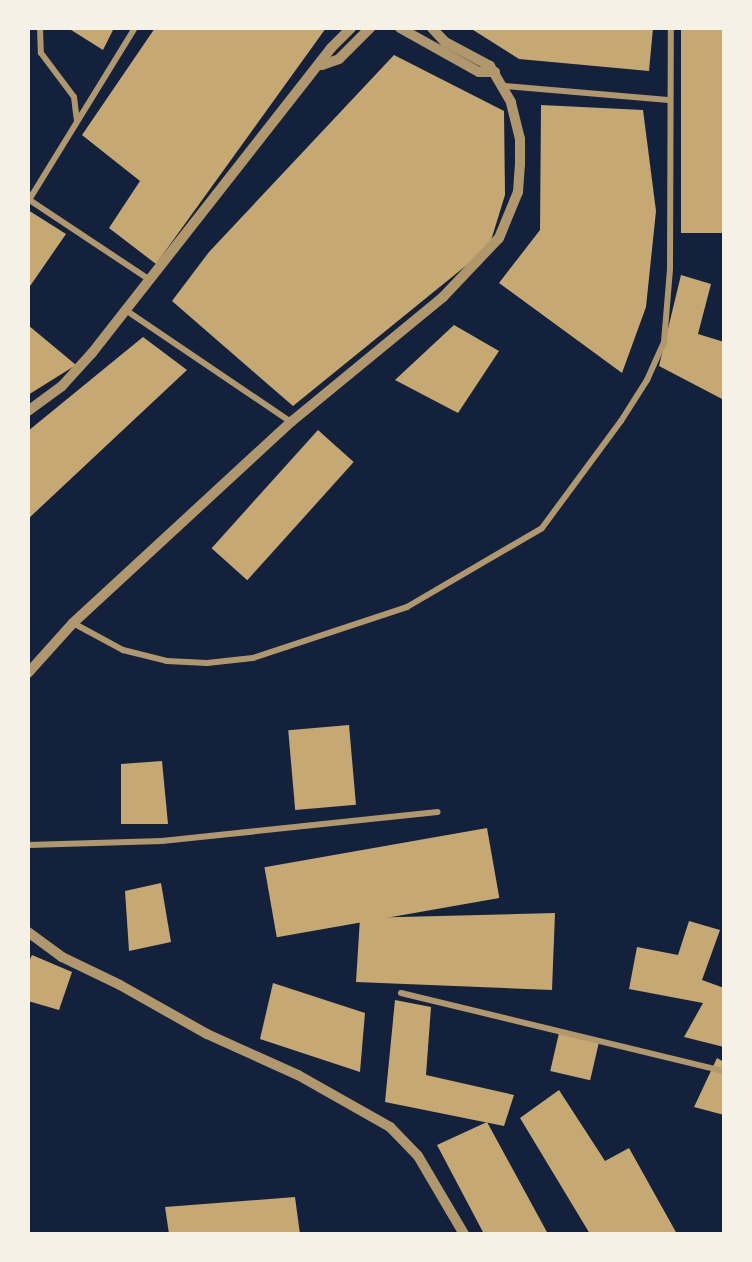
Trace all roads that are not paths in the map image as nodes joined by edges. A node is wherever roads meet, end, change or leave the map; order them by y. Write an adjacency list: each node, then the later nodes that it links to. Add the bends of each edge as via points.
1 (40, 28): 12 (street, via 41,53 74,97 78,110)
2 (135, 28): 12 (street)
3 (351, 28): 8 (street)
4 (370, 28): 8 (street, via 339,59)
5 (400, 28): 9 (street, via 478,72)
6 (432, 28): 9 (street, via 445,42 486,62)
7 (671, 28): 11 (street)
8 (322, 65): 14 (street)
9 (495, 72): 10 (street)
10 (504, 86): 11 (street); 17 (street, via 515,117 520,165 518,192 498,238 443,297)
11 (668, 100): 18 (street, via 670,269 664,342 652,371 627,411 542,528 407,607 253,658 207,663 166,661 123,650)
12 (76, 124): 13 (street)
13 (29, 199): 14 (street)
14 (152, 281): 15 (street)
15 (127, 311): 16 (street, via 62,386); 17 (street)
16 (28, 411)
17 (291, 422): 18 (street)
18 (73, 623): 19 (street)
19 (28, 673)
20 (437, 812): 21 (street, via 162,841)
21 (28, 845)
22 (28, 932): 25 (street, via 62,957 120,984 207,1034 298,1075 390,1127 418,1156)
23 (401, 993): 24 (street)
24 (723, 1071)
25 (464, 1233)

